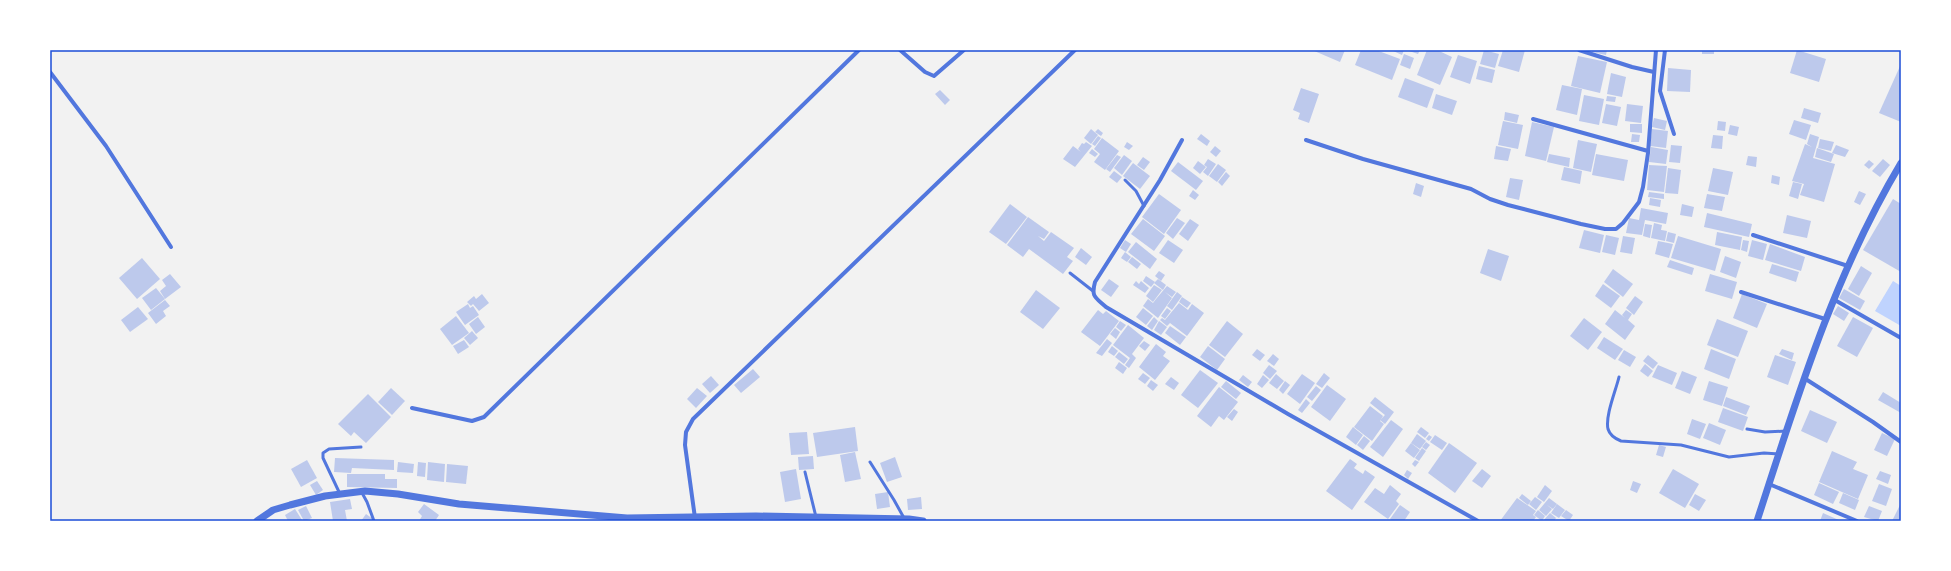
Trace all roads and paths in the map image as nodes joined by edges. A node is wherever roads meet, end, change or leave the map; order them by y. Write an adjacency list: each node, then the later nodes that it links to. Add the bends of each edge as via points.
1 (859, 50): 29 (street, via 484,417 472,421)
2 (900, 50): 3 (street, via 924,72 934,76)
3 (964, 50)
4 (1075, 50): 40 (street, via 693,419 686,432 685,444)
5 (1579, 50): 9 (street, via 1632,68)
6 (1656, 50): 9 (street)
7 (1665, 50): 11 (street, via 1660,91)
8 (50, 72): 19 (street, via 106,146)
9 (1654, 72): 14 (street)
10 (1533, 118): 14 (street)
11 (1674, 134)
12 (1182, 140): 17 (street)
13 (1306, 140): 14 (street, via 1471,189 1508,205 1605,229 1616,228 1623,223 1639,202 1644,188)
14 (1648, 151)
15 (1901, 163): 20 (street)
16 (1125, 180): 17 (lane, via 1136,190)
17 (1144, 206): 22 (street, via 1096,282)
18 (1753, 235): 20 (street)
19 (171, 247)
20 (1848, 266): 24 (street)
21 (1070, 273): 22 (lane)
22 (1093, 291): 46 (street, via 1094,296 1106,307)
23 (1741, 292): 25 (street)
24 (1833, 299): 25 (street); 26 (street)
25 (1825, 319): 28 (street)
26 (1901, 338)
27 (1619, 377): 34 (lane, via 1608,417 1608,430 1613,437 1622,441 1681,445 1729,457)
28 (1804, 378): 31 (street); 32 (street)
29 (412, 408)
30 (1748, 429): 31 (lane, via 1765,432)
31 (1786, 431): 34 (street)
32 (1901, 442)
33 (361, 447): 39 (lane, via 329,449 324,453 323,458)
34 (1779, 454): 37 (street)
35 (870, 462): 41 (lane)
36 (805, 472): 42 (lane)
37 (1769, 484): 47 (street); 48 (street)
38 (361, 491): 39 (street); 40 (street, via 459,504 619,517); 44 (lane)
39 (340, 494): 43 (street, via 273,510)
40 (695, 518): 42 (street, via 756,516)
41 (904, 518): 42 (street); 45 (street)
42 (817, 519)
43 (257, 521)
44 (374, 521)
45 (923, 521)
46 (1478, 521)
47 (1757, 521)
48 (1857, 521)

